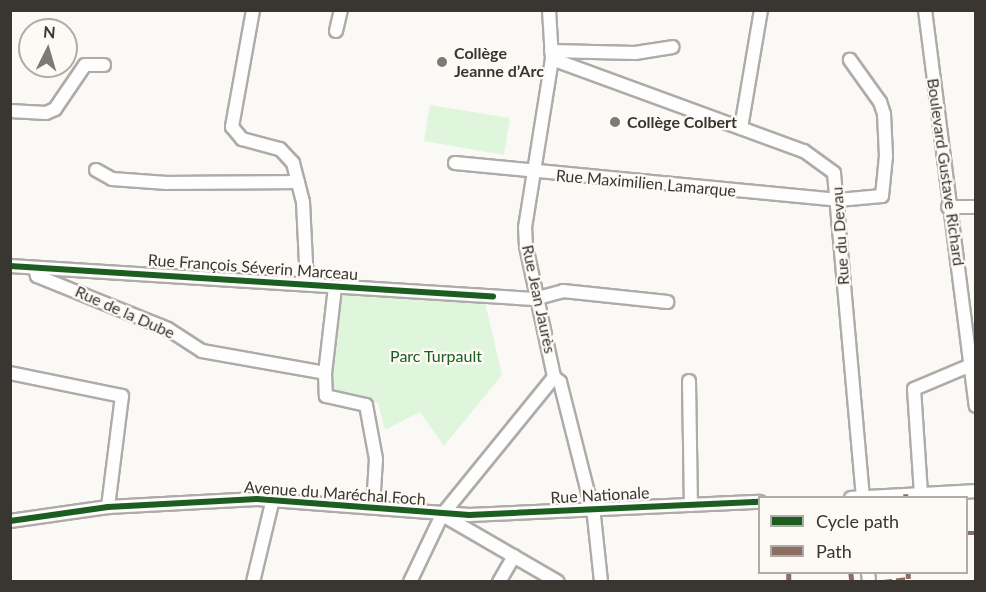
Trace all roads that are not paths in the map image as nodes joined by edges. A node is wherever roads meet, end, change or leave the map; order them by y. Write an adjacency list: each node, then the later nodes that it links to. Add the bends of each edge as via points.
1 (253, 10): 16 (street, via 239,75 233,132 289,156)
2 (341, 10): 6 (street)
3 (549, 10): 8 (street, Rue Jean Jaurès)
4 (760, 10): 12 (street)
5 (925, 10): 18 (street, Boulevard Gustave Richard)
6 (336, 31)
7 (673, 47): 8 (street, via 635,53)
8 (551, 55): 12 (street, Rue du Devau); 15 (street, Rue Jean Jaurès)
9 (850, 60): 17 (street, Rue Maximilien Lamarque, via 880,102 886,156 882,196)
10 (104, 65): 11 (street, via 85,64 56,109 46,113)
11 (10, 111)
12 (741, 128): 17 (street, Rue du Devau, via 825,163 834,173)
13 (455, 163): 15 (street, Rue Maximilien Lamarque)
14 (96, 170): 16 (street, via 112,179 157,182)
15 (533, 172): 17 (street, Rue Maximilien Lamarque); 24 (street, Rue Jean Jaurès, via 525,227)
16 (298, 182): 22 (street, via 303,202)
17 (838, 200): 34 (street, Rue du Devau)
18 (948, 207): 19 (street); 26 (street, Boulevard Gustave Richard)
19 (975, 207)
20 (10, 266): 21 (street, Rue François Séverin Marceau)
21 (35, 268): 22 (street, Rue François Séverin Marceau); 27 (street, Rue de la Dube, via 37,276 168,328 202,351)
22 (307, 284): 23 (street, Rue François Séverin Marceau)
23 (335, 286): 24 (street, Rue François Séverin Marceau); 27 (street)
24 (538, 298): 25 (street, Rue François Séverin Marceau, via 563,291); 29 (street, Rue Jean Jaurès)
25 (667, 302)
26 (973, 364): 31 (street, Boulevard Gustave Richard); 33 (street, via 914,389)
27 (325, 373): 40 (street, via 326,396 366,405 378,476)
28 (10, 374): 39 (street, via 122,396)
29 (554, 377): 41 (street, Rue Jean Jaurès, via 560,382); 42 (street)
30 (689, 381): 38 (street)
31 (975, 406)
32 (975, 491): 33 (street)
33 (921, 494): 35 (street)
34 (863, 496)
35 (882, 496)
36 (273, 499): 39 (street, Avenue du Maréchal Foch); 40 (street, Avenue du Maréchal Foch); 45 (street)
37 (758, 502): 38 (street, Rue Nationale)
38 (691, 505): 41 (street, Rue Nationale)
39 (108, 507): 43 (street, Avenue du Maréchal Foch)
40 (373, 507): 42 (street, Avenue du Maréchal Foch)
41 (593, 509): 42 (street, Rue Nationale); 49 (street, Rue Jean Jaurès)
42 (442, 515): 44 (street); 46 (street)
43 (10, 521)
44 (514, 556): 47 (street); 48 (street)
45 (253, 582)
46 (411, 582)
47 (499, 582)
48 (558, 582)
49 (601, 582)

